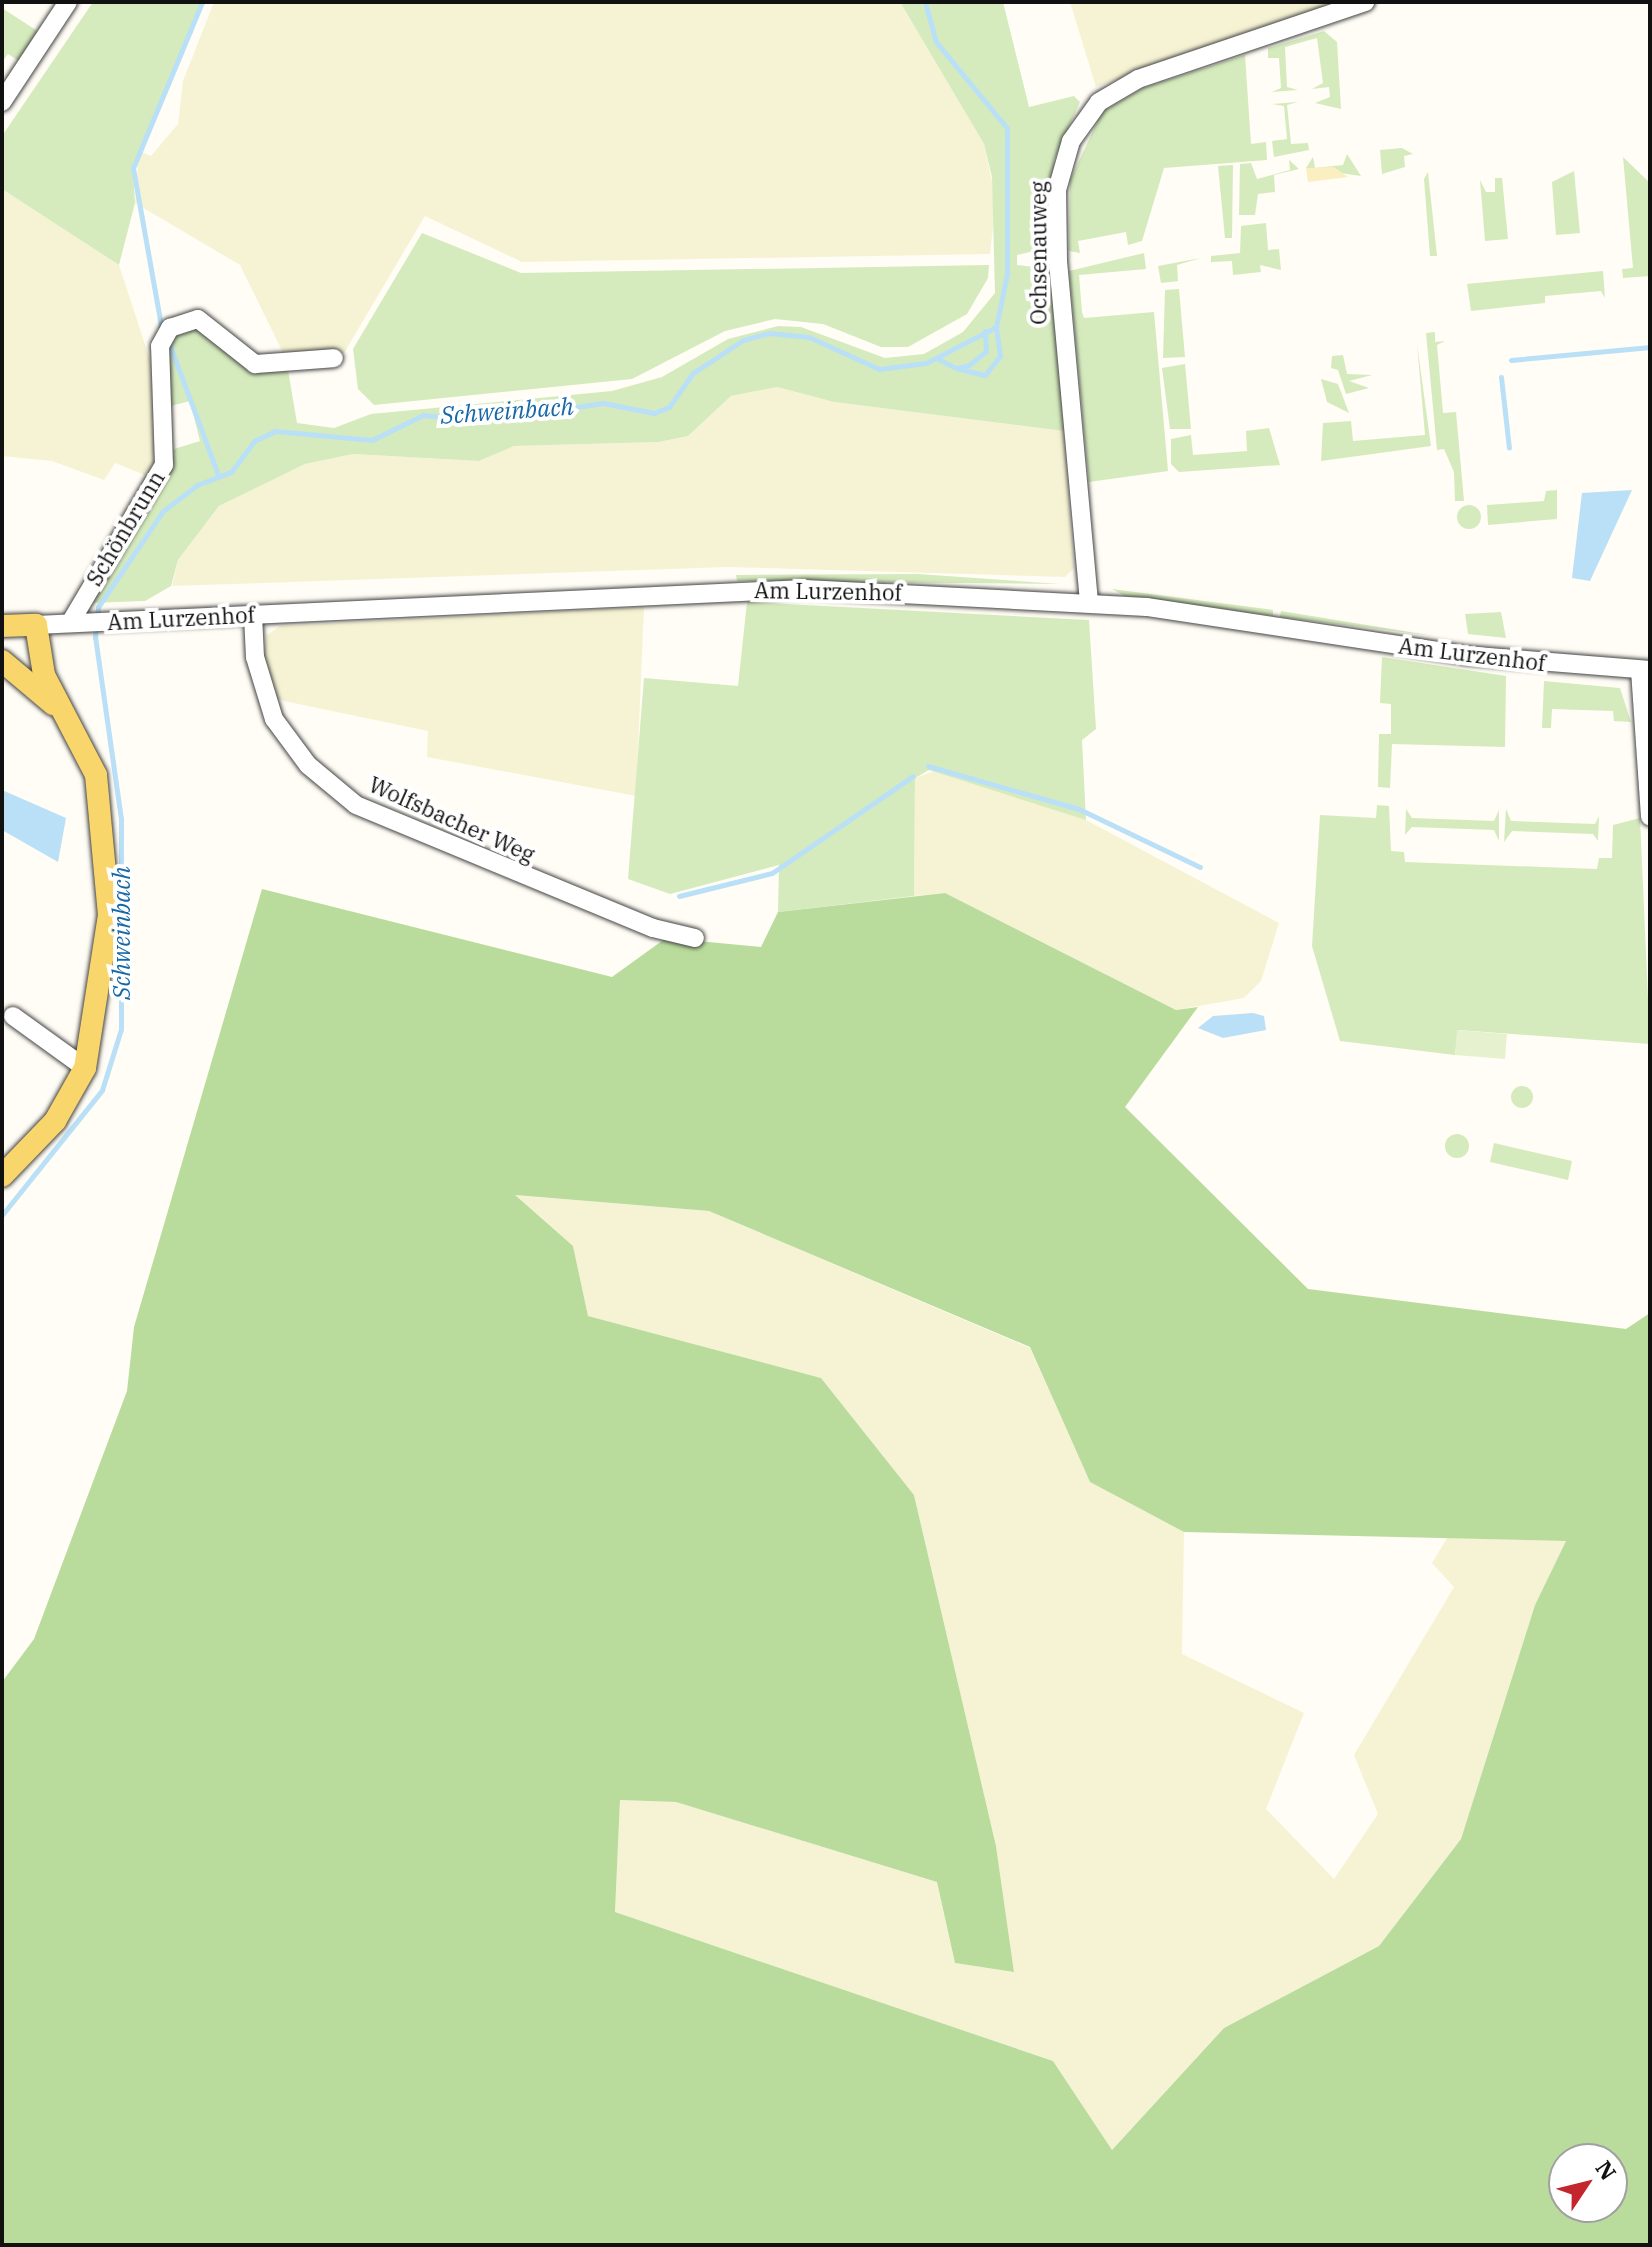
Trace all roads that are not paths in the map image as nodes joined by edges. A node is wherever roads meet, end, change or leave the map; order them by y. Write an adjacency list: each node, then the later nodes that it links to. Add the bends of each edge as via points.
1 (1365, 2): 5 (street, Ochsenauweg, via 1138,79 1099,102 1071,141 1057,190 1058,260)
2 (59, 5): 3 (street)
3 (2, 102)
4 (334, 358): 7 (street, Schönbrunn, via 255,364 198,319 170,328 160,346 164,465)
5 (1089, 602): 6 (street, Am Lurzenhof, via 789,589); 11 (street, Am Lurzenhof, via 1463,655)
6 (253, 615): 7 (street, Am Lurzenhof); 14 (street, Wolfsbacher Weg, via 255,657 274,719 308,765 356,805 653,928)
7 (78, 623): 8 (street, Am Lurzenhof)
8 (36, 625): 9 (main road, Am Lurzenhof); 12 (main road, via 44,675)
9 (2, 626)
10 (2, 661): 12 (main road)
11 (1645, 670): 13 (street)
12 (62, 711): 16 (main road, via 96,775 107,855 107,947)
13 (1650, 817)
14 (695, 938)
15 (13, 1016): 16 (street)
16 (85, 1068): 17 (main road, via 55,1121)
17 (2, 1176)

